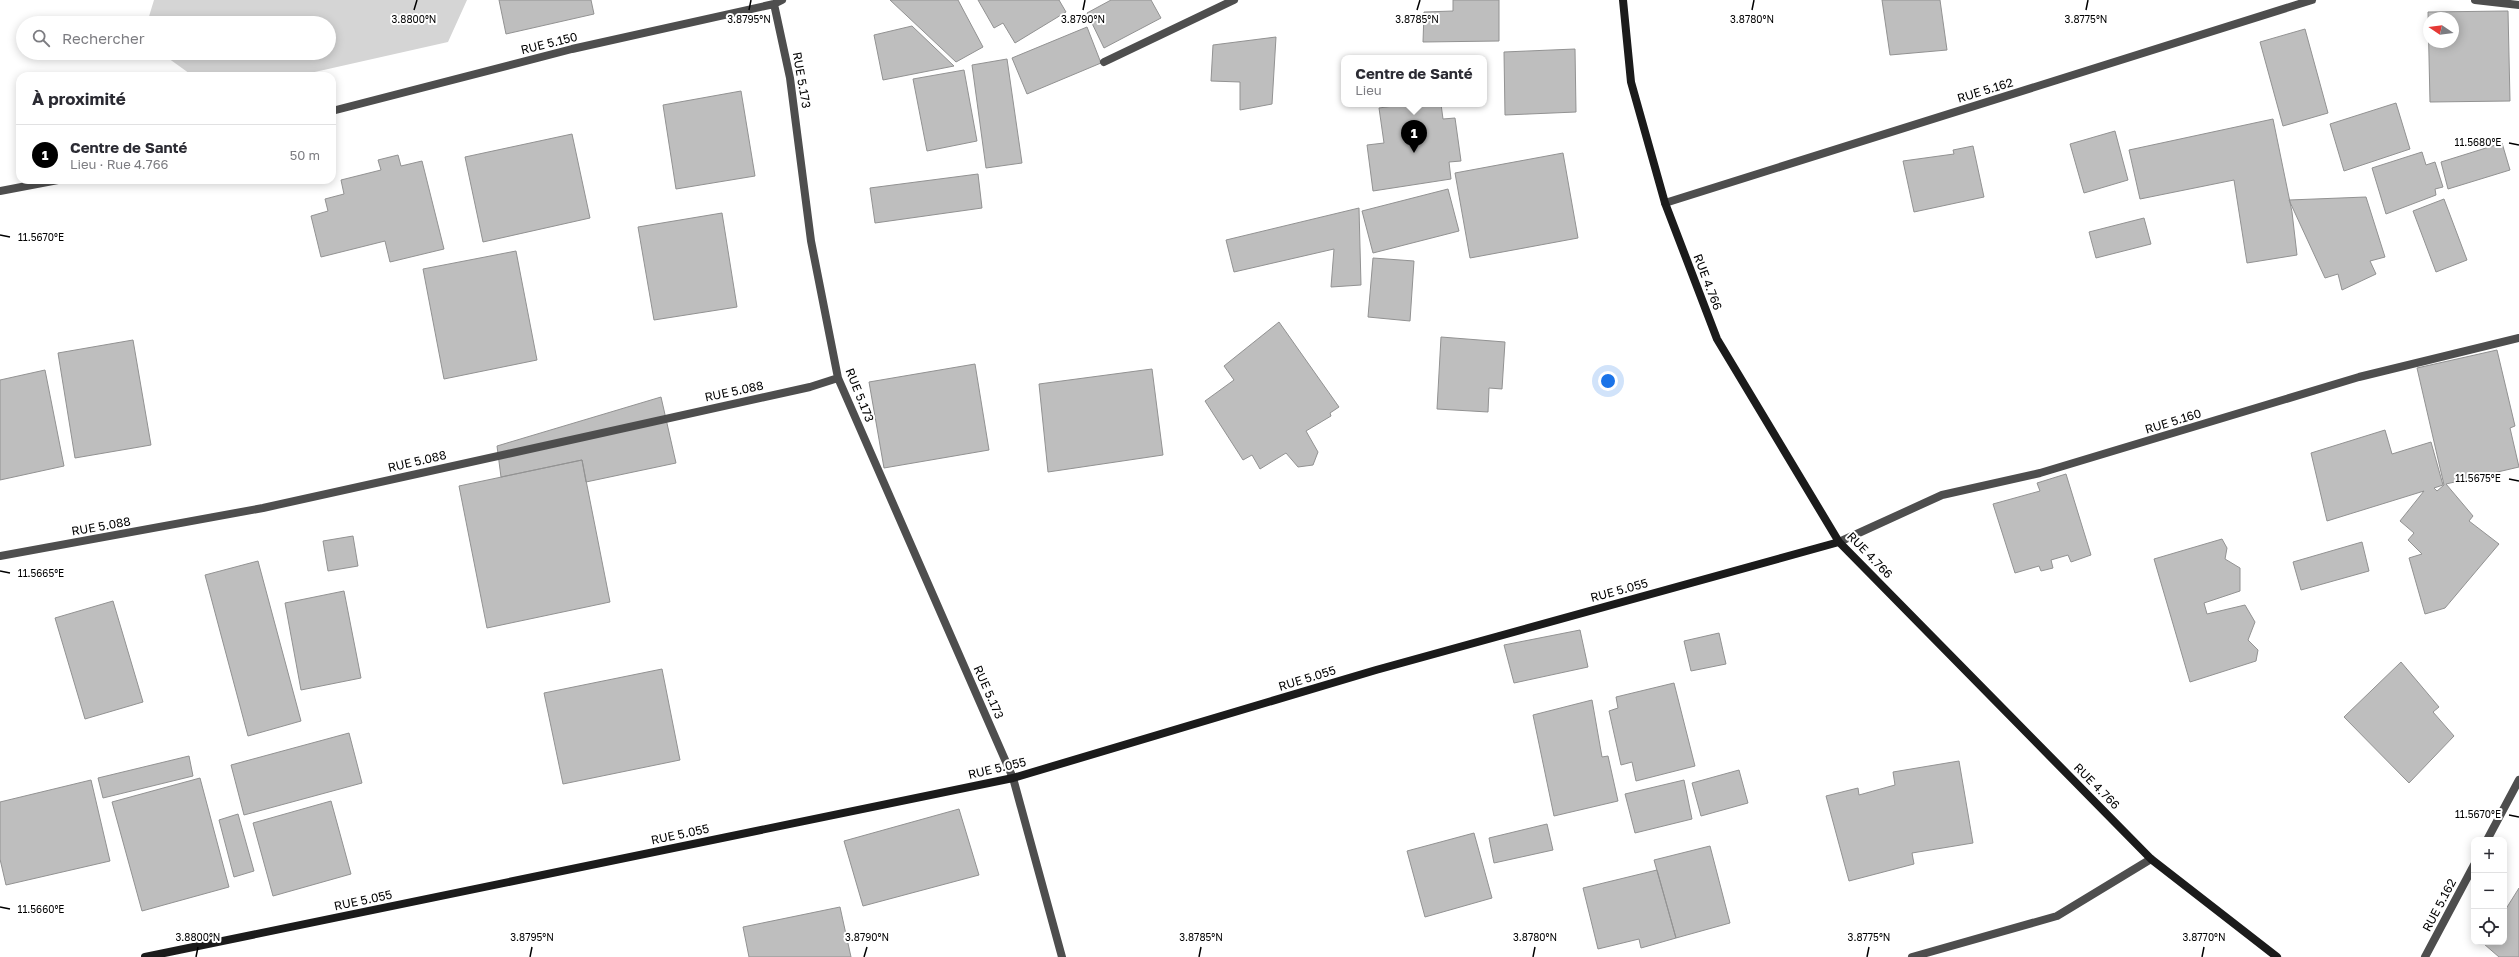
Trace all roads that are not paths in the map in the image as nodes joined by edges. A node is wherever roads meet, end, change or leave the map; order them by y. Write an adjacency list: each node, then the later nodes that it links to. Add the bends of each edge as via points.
1 (782, 0): 6 (street)
2 (1234, 0): 8 (street)
3 (1623, 0): 12 (street, RUE 4.766, via 1630,82)
4 (2312, 0): 12 (street, RUE 5.162)
5 (2475, 0): 7 (street)
6 (774, 4): 9 (street, RUE 5.150, via 572,49); 14 (street, RUE 5.173, via 790,78 811,241)
7 (2519, 5)
8 (1104, 62)
9 (336, 110)
10 (37, 184): 11 (street)
11 (0, 191)
12 (1665, 202): 15 (street, RUE 4.766, via 1717,339)
13 (2519, 338): 15 (street, RUE 5.160, via 2359,377 2040,473 1942,495)
14 (838, 378): 16 (street, RUE 5.088, via 810,387 263,508); 17 (street, RUE 5.173)
15 (1839, 542): 17 (street, RUE 5.055, via 1376,670); 20 (street, RUE 4.766)
16 (0, 556)
17 (1013, 778): 22 (street, RUE 5.055); 23 (street, RUE 5.173)
18 (2519, 780): 19 (street)
19 (2489, 837)
20 (2151, 859): 24 (street, via 2057,916); 25 (street, RUE 4.766)
21 (2471, 870): 26 (street, RUE 5.162)
22 (145, 957)
23 (1062, 957)
24 (1912, 957)
25 (2277, 957)
26 (2425, 957)

